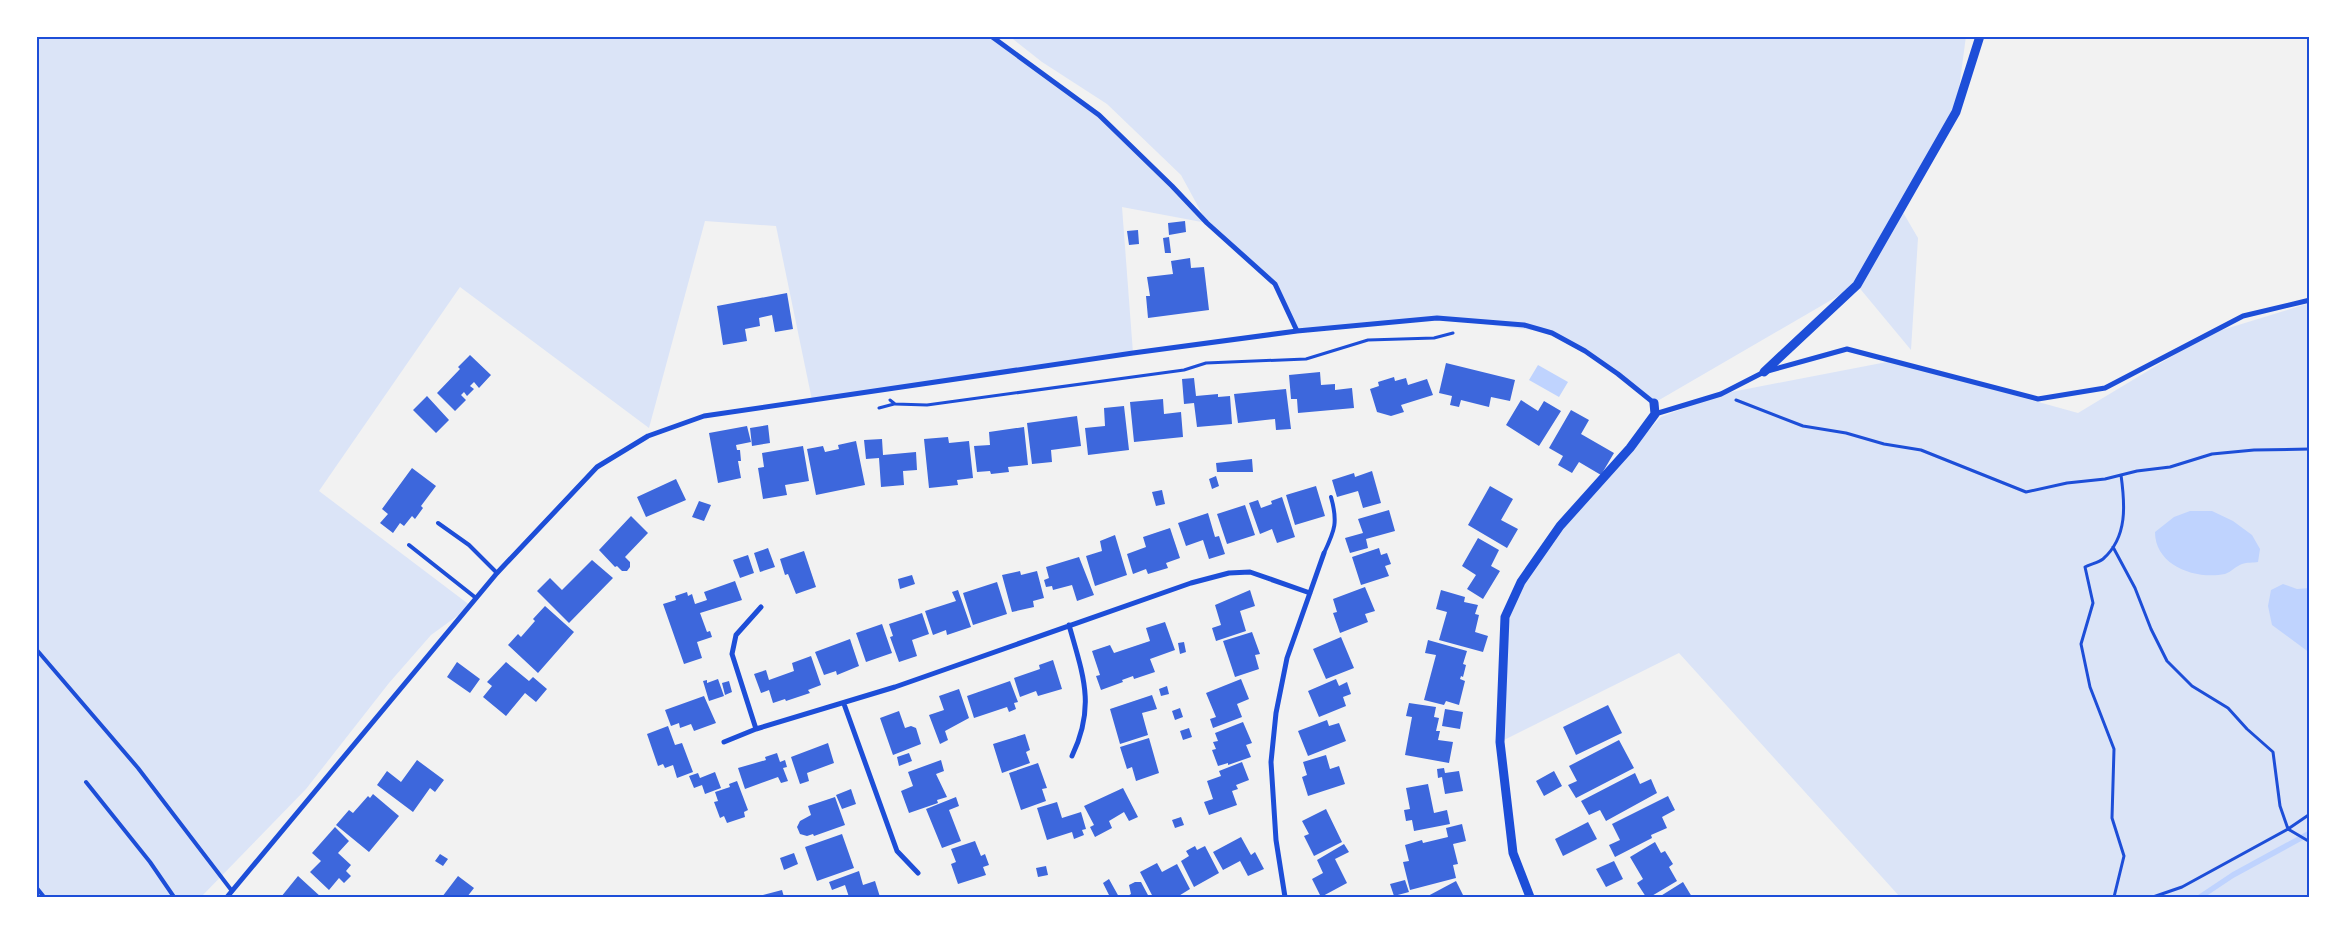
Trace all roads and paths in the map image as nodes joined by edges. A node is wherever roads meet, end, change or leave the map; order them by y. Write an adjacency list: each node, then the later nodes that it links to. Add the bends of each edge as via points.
1 (991, 36): 5 (street, via 1099,115 1207,223 1275,284)
2 (1980, 36): 6 (street, via 1956,112 1857,285)
3 (2310, 300): 6 (street, via 2243,316 2105,388 2038,399 1847,349)
4 (1458, 331): 10 (path, via 1434,338 1368,340 1306,359 1206,363 1184,370 927,405)
5 (1297, 332): 7 (street); 9 (street, via 1436,318 1524,325 1552,333 1585,351)
6 (1764, 372): 8 (street)
7 (879, 390): 10 (path); 20 (street, via 704,416 648,436 596,467)
8 (1721, 394): 12 (street); 14 (path, via 1803,426 1921,450 2026,492)
9 (1654, 403): 12 (street)
10 (895, 404): 11 (path)
11 (879, 408)
12 (1655, 414): 41 (street, via 1630,448 1560,526 1521,582 1506,617 1500,742 1514,853)
13 (2310, 449): 14 (path, via 2212,454 2170,467)
14 (2121, 475): 18 (path, via 2125,520)
15 (1331, 497): 19 (lane, via 1335,528)
16 (438, 524): 20 (lane, via 469,545)
17 (409, 545): 22 (lane)
18 (2113, 547): 32 (path, via 2167,661 2192,686 2228,708 2273,752 2280,806); 42 (path, via 2102,560 2085,567 2093,603 2081,644 2090,688 2114,749 2112,818 2124,856)
19 (1324, 552): 21 (street)
20 (496, 573): 22 (street)
21 (1310, 593): 24 (street, via 1250,572 1229,573); 40 (street, via 1287,658 1271,762 1276,840)
22 (476, 598): 36 (street)
23 (761, 607): 27 (street, via 736,635 732,654)
24 (1069, 625): 26 (street); 29 (street, via 1085,684 1086,714 1081,737)
25 (36, 649): 36 (lane, via 138,768)
26 (844, 704): 27 (street); 34 (street, via 897,851)
27 (756, 729): 28 (street)
28 (724, 742)
29 (1072, 756)
30 (86, 782): 38 (lane)
31 (2310, 814): 32 (path)
32 (2288, 829): 33 (path); 43 (path, via 2182,887)
33 (2310, 842)
34 (918, 872)
35 (36, 887): 37 (lane)
36 (232, 891): 39 (street)
37 (44, 897)
38 (174, 897)
39 (227, 897)
40 (1285, 897)
41 (1530, 897)
42 (2114, 897)
43 (2153, 897)

